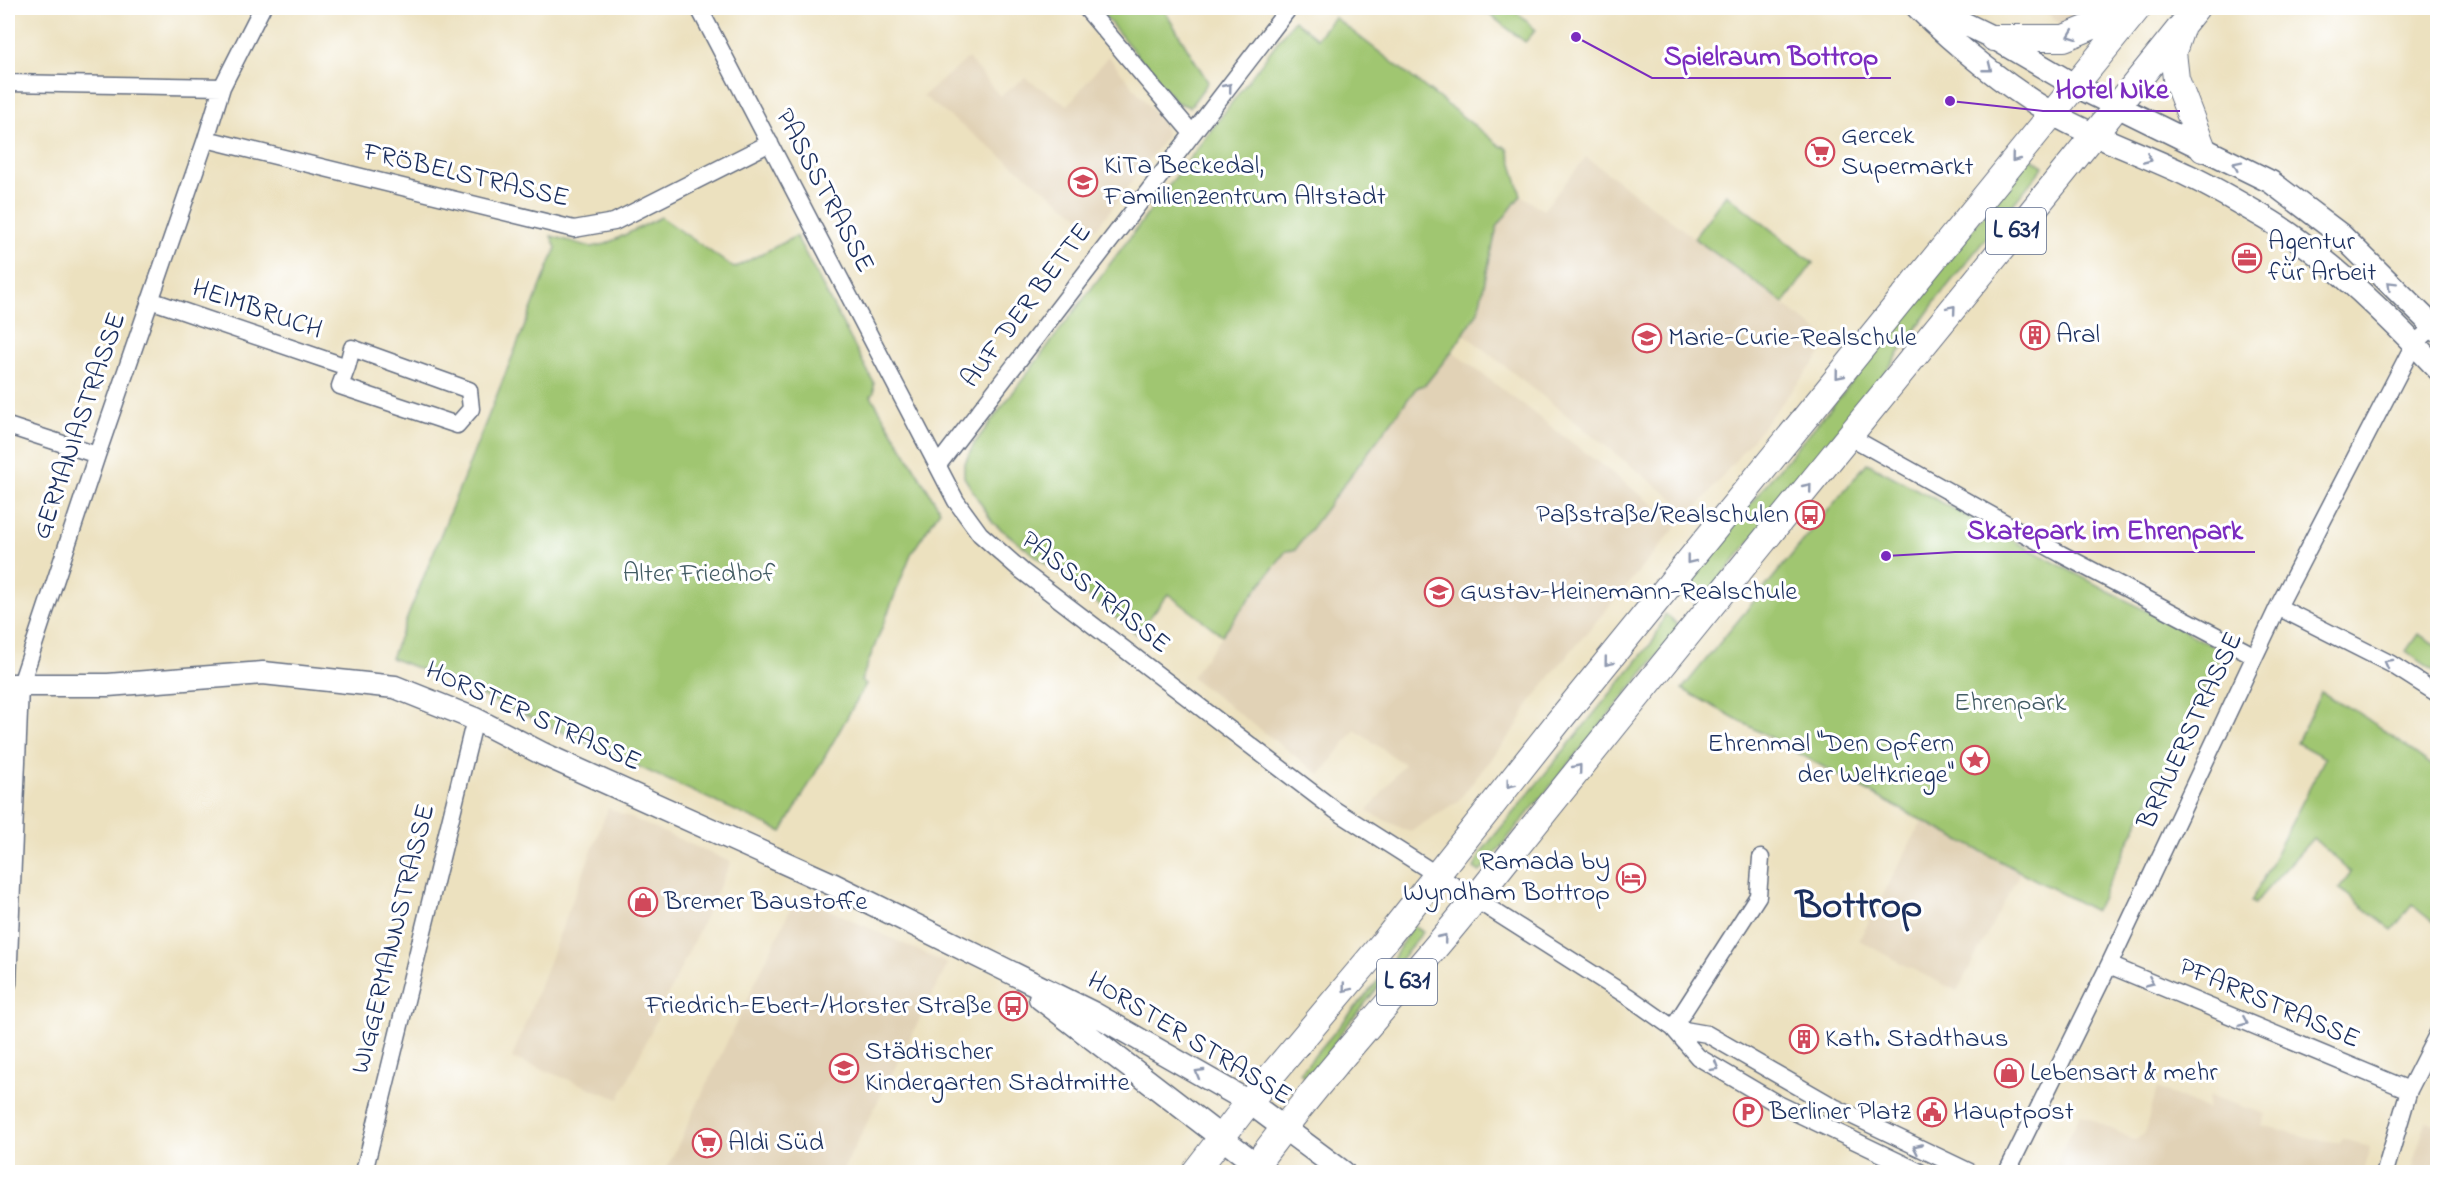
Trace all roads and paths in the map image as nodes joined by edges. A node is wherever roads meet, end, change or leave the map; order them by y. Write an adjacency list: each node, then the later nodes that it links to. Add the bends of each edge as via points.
1 (262, 8): 13 (street, GERMANIASTRASSE)
2 (699, 8): 19 (street, PASSSTRASSE)
3 (1086, 8): 16 (street)
4 (1289, 8): 16 (street, AUF DER BETTE, one-way to 4)
5 (1918, 8): 15 (main road, one-way to 15, via 1970,54)
6 (1932, 8): 10 (main road)
7 (2123, 8): 10 (main road, one-way to 10, via 2064,38)
8 (2138, 8): 12 (main road, L 631)
9 (2189, 16): 14 (main road, L 631); 20 (main road, via 2173,52 2176,79)
10 (1994, 38): 12 (main road)
11 (8, 83): 13 (street)
12 (2074, 85): 14 (main road); 15 (main road, L 631)
13 (222, 87): 18 (street, GERMANIASTRASSE)
14 (2116, 107): 17 (main road, L 631); 20 (main road)
15 (2052, 113): 17 (main road); 36 (main road, L 631, one-way to 36)
16 (1191, 132): 29 (street, AUF DER BETTE)
17 (2094, 135): 23 (main road, one-way to 23, via 2190,176 2273,223 2321,256); 27 (main road, L 631, one-way to 17)
18 (207, 139): 19 (street, FRÖBELSTRASSE, via 574,229 614,222); 21 (street, GERMANIASTRASSE)
19 (770, 143): 29 (street, PASSSTRASSE)
20 (2203, 149): 22 (main road, one-way to 20, via 2341,235 2271,182)
21 (150, 300): 24 (street, HEIMBRUCH); 28 (street, GERMANIASTRASSE)
22 (2436, 327): 23 (street, BRAUERSTRASSE)
23 (2414, 344): 25 (main road); 30 (street, BRAUERSTRASSE)
24 (347, 367): 24 (street, HEIMBRUCH, via 340,386 457,425 471,409 469,390 352,348)
25 (2438, 369)
26 (8, 426): 28 (street)
27 (1849, 436): 31 (street); 37 (main road, L 631, one-way to 27)
28 (97, 455): 32 (street, GERMANIASTRASSE)
29 (938, 465): 36 (street, PASSSTRASSE, via 973,526 1022,571 1335,810)
30 (2278, 607): 31 (street, BRAUERSTRASSE); 33 (street, one-way to 30, via 2391,664)
31 (2255, 656): 38 (street, BRAUERSTRASSE)
32 (14, 686): 34 (main road, HORSTER STRASSE, via 108,685 263,673 395,687); 40 (street, GERMANIASTRASSE)
33 (2438, 694)
34 (475, 718): 39 (main road, HORSTER STRASSE, via 543,754 716,830); 51 (street, WIGGERMANNSTRASSE)
35 (1761, 858): 42 (street, via 1758,896)
36 (1437, 876): 37 (street, PASSSTRASSE); 46 (main road, L 631, one-way to 46)
37 (1474, 900): 42 (street, PASSSTRASSE); 48 (main road, L 631, one-way to 37)
38 (2109, 965): 45 (street, PFARRSTRASSE, one-way to 45); 56 (street, BRAUERSTRASSE)
39 (999, 966): 46 (main road, HORSTER STRASSE, one-way to 39, via 1093,1013); 49 (main road, HORSTER STRASSE)
40 (8, 967): 41 (street, GERMANIASTRASSE)
41 (8, 984)
42 (1673, 1028): 44 (street, PASSSTRASSE, via 1707,1034); 47 (street, PASSSTRASSE, one-way to 47, via 1698,1057)
43 (2438, 1033): 45 (street)
44 (1795, 1085): 47 (street); 55 (street, one-way to 44)
45 (2409, 1090): 57 (street)
46 (1249, 1102): 48 (main road, HORSTER STRASSE); 49 (main road)
47 (1784, 1106): 54 (street)
48 (1284, 1129): 50 (main road); 53 (main road, HORSTER STRASSE)
49 (1220, 1139): 50 (main road, HORSTER STRASSE); 52 (main road)
50 (1258, 1171)
51 (364, 1173)
52 (1195, 1173)
53 (1343, 1173)
54 (1920, 1173)
55 (1970, 1173)
56 (2007, 1173)
57 (2385, 1173)

